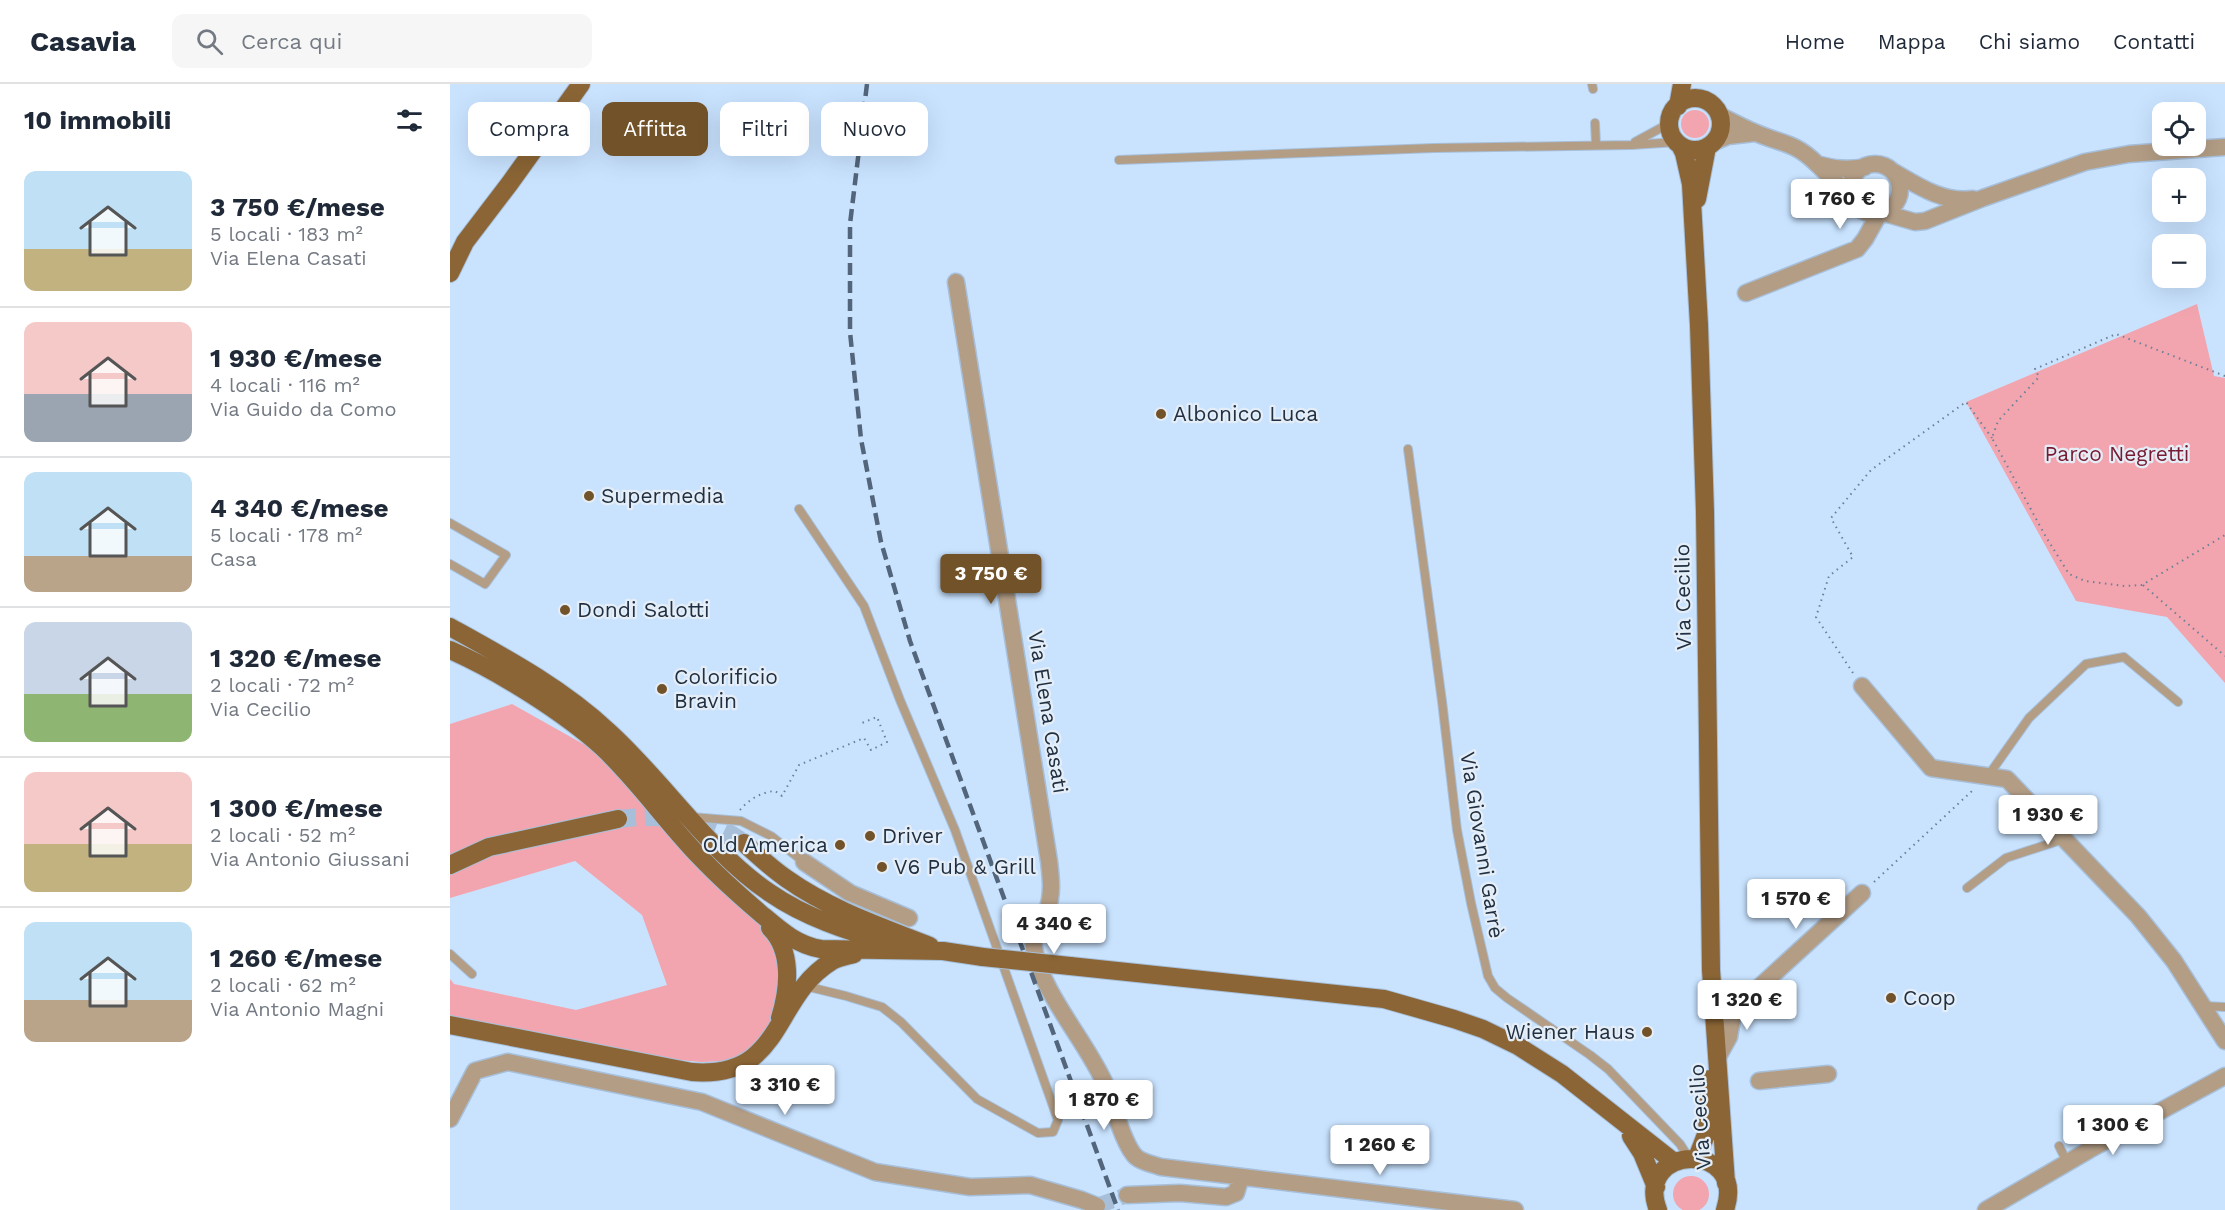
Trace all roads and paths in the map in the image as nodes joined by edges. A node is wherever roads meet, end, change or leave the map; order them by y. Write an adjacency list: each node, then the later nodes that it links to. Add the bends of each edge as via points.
1 (581, 84): 24 (main road, via 465,242)
2 (1682, 84): 5 (main road)
3 (1698, 84): 4 (main road)
4 (1706, 101): 5 (main road, via 1694,99); 6 (main road)
5 (1678, 106): 8 (main road)
6 (1719, 115): 9 (street); 13 (main road, via 1721,128)
7 (1594, 123): 12 (lane)
8 (1670, 123): 10 (main road); 11 (lane)
9 (1756, 133): 13 (street, via 1728,136); 16 (street, via 1786,142)
10 (1678, 143): 11 (lane); 13 (main road, via 1694,150); 22 (main road, Via Cecilio, via 1691,184)
11 (1632, 144): 12 (lane)
12 (1596, 145): 15 (lane)
13 (1710, 145): 22 (main road, Via Cecilio)
14 (2225, 147): 19 (street, via 2128,154 2085,162)
15 (1119, 160)
16 (1817, 164): 17 (street, via 1849,170); 20 (street)
17 (1864, 167): 18 (street, via 1883,165); 20 (street, via 1851,182)
18 (1894, 172): 19 (street, via 1951,199); 21 (street, via 1899,182 1899,199)
19 (1983, 198): 21 (street, via 1925,221)
20 (1854, 202): 21 (street, via 1870,214); 23 (street, via 1859,232)
21 (1882, 213): 23 (street, via 1857,249)
22 (1693, 219): 60 (main road, Via Cecilio, via 1705,512)
23 (1838, 257): 26 (street)
24 (450, 273)
25 (956, 282): 77 (street, Via Elena Casati, via 1052,884 1033,947 1045,980 1105,1083 1128,1145 1136,1156 1161,1167)
26 (1746, 293)
27 (2225, 376): 28 (path, via 2116,334 2035,369 2039,376 1998,421)
28 (1992, 438): 34 (path, via 2069,574 2085,581); 38 (path, via 1966,402 1870,470 1831,518 1854,557 1829,576 1816,617)
29 (1408, 449): 75 (lane, Via Giovanni Garrè, via 1457,831 1488,976 1507,998 1608,1069 1680,1144)
30 (799, 509): 61 (lane, via 864,606 955,830 1018,1005 1058,1120 1053,1132 1038,1133 976,1099 882,1007)
31 (450, 523): 33 (lane, via 506,555 485,584)
32 (2225, 535): 34 (path)
33 (450, 564)
34 (2142, 585): 37 (path)
35 (452, 626): 42 (main road, via 588,712)
36 (450, 650): 45 (main road, via 575,725 627,772)
37 (2225, 656)
38 (1862, 686): 41 (street, via 1931,768)
39 (2178, 702): 41 (lane, via 2124,657 2086,664 2029,718)
40 (862, 723): 44 (path, via 877,717 887,742 871,750 864,738 799,765 782,796 776,791 769,792 748,801 738,812)
41 (1988, 776): 46 (street, via 2007,779); 51 (path)
42 (690, 817): 44 (lane); 45 (lane); 53 (main road, via 737,866)
43 (618, 819): 49 (main road, via 489,847)
44 (741, 821): 48 (lane, via 771,836)
45 (671, 823): 52 (main road)
46 (2064, 839): 50 (lane, via 2006,858); 63 (street, via 2138,916)
47 (744, 843): 55 (main road, via 788,880)
48 (804, 862): 54 (street, via 850,893)
49 (450, 865)
50 (1967, 888)
51 (1862, 893): 62 (street)
52 (739, 895): 56 (main road, via 789,936 805,946); 66 (main road, via 783,946 786,981)
53 (785, 903): 55 (main road, via 863,936); 56 (main road, via 812,929)
54 (909, 918): 55 (lane)
55 (919, 946): 57 (main road); 73 (main road, bridge, via 983,957 1384,999 1483,1029 1518,1046 1562,1074)
56 (821, 949): 57 (main road); 61 (main road)
57 (870, 949): 61 (main road, via 834,960)
58 (450, 954): 59 (lane)
59 (472, 974)
60 (1713, 982): 62 (street, via 1734,992); 68 (main road, Via Cecilio); 75 (main road, Via Cecilio, via 1705,1140)
61 (805, 986): 66 (main road)
62 (1754, 992): 68 (street, via 1733,1014 1729,1037)
63 (2204, 1006): 64 (lane); 67 (street)
64 (2225, 1007)
65 (450, 1025): 66 (main road, via 711,1074 751,1059)
66 (777, 1028)
67 (2225, 1041)
68 (1719, 1055): 79 (main road, Via Cecilio)
69 (1828, 1074): 71 (street)
70 (2225, 1076): 76 (street, via 2085,1142)
71 (1760, 1081)
72 (450, 1119): 81 (street, via 475,1071 508,1062 702,1102 875,1172 970,1186 1030,1185)
73 (1621, 1122): 75 (main road); 80 (main road, via 1642,1152)
74 (2059, 1146): 76 (lane)
75 (1686, 1159): 79 (main road, via 1713,1165 1721,1173); 80 (main road, Via Cecilio, via 1660,1176)
76 (2067, 1162): 83 (street)
77 (1240, 1177): 78 (street, via 1238,1190 1226,1197 1180,1193); 82 (street)
78 (1139, 1200)
79 (1728, 1200)
80 (1653, 1201)
81 (1096, 1208)
82 (1515, 1210)
83 (1986, 1210)

